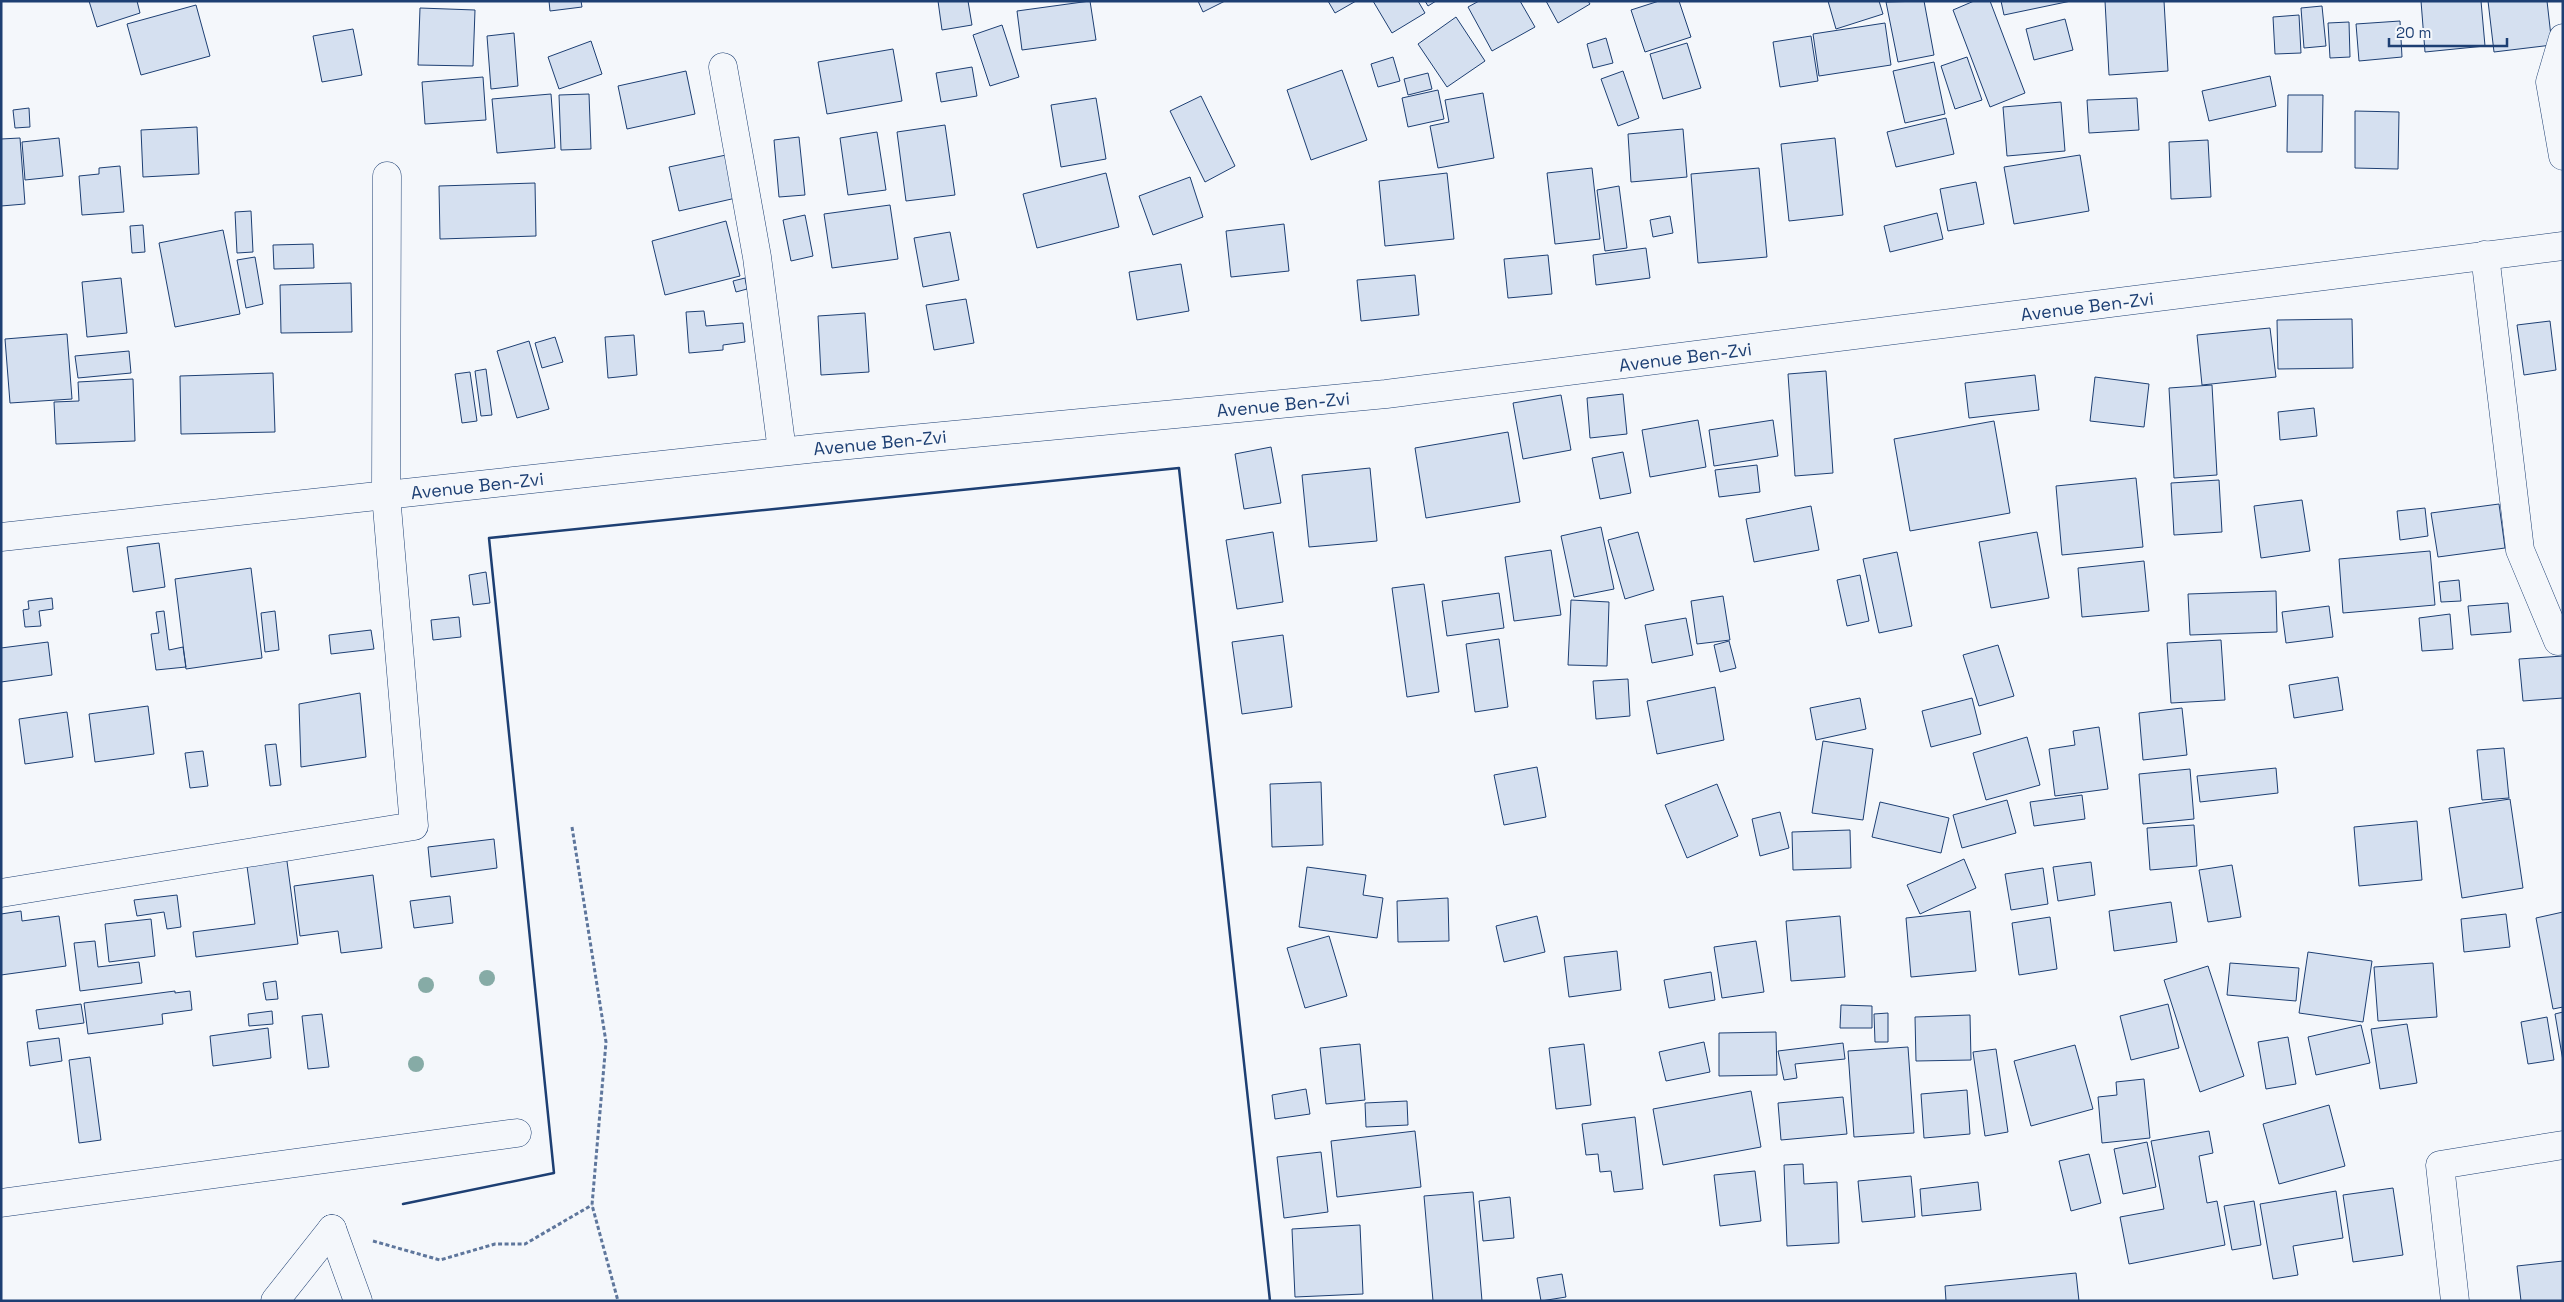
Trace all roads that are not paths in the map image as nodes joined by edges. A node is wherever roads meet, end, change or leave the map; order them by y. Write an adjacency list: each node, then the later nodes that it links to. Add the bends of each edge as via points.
1 (2563, 38): 3 (street, via 2550,82)
2 (722, 67): 7 (street, via 757,257)
3 (2563, 156)
4 (387, 176): 8 (street)
5 (2563, 246): 6 (street, Avenue Ben-Zvi)
6 (2485, 254): 7 (street, Avenue Ben-Zvi, via 1386,394); 10 (street, via 2520,550)
7 (782, 451): 8 (street, Avenue Ben-Zvi)
8 (386, 495): 9 (street, Avenue Ben-Zvi); 11 (street, via 414,826)
9 (1, 537)
10 (2558, 641)
11 (1, 893)
12 (517, 1133): 14 (street)
13 (2563, 1145): 17 (street, via 2440,1165)
14 (1, 1202)
15 (275, 1301): 16 (street, via 332,1229)
16 (358, 1301)
17 (2455, 1301)

